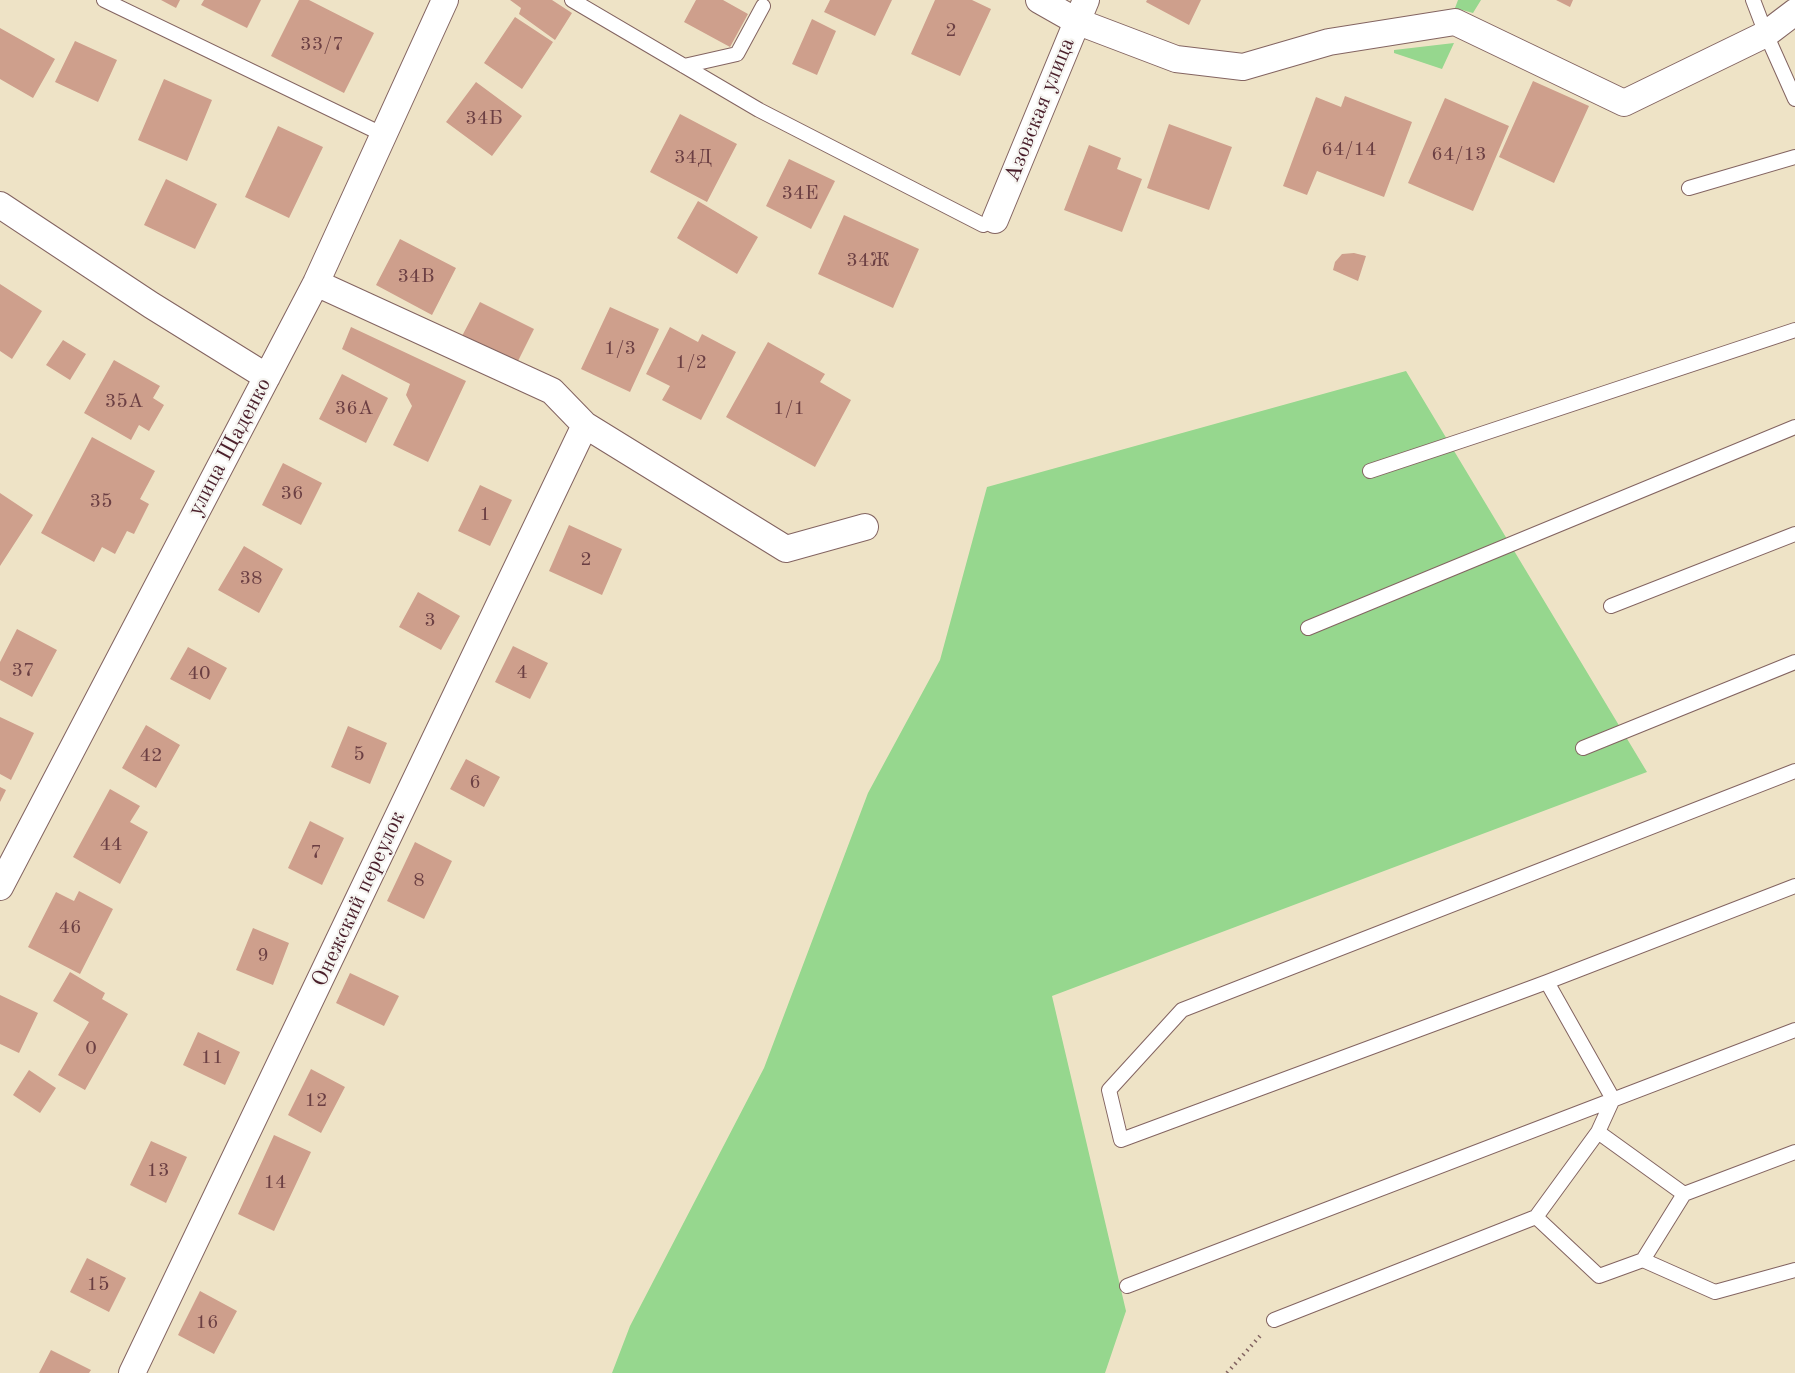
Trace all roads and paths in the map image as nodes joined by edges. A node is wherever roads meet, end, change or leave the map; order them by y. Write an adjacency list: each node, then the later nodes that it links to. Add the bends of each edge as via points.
1 (104, 0): 12 (lane)
2 (445, 0): 12 (street, улица Щаденко)
3 (572, 0): 10 (lane)
4 (1039, 0): 7 (street)
5 (1753, 0): 9 (lane)
6 (763, 6): 10 (lane, via 737,54)
7 (1081, 10): 9 (street, via 1176,59 1243,67 1329,42 1455,22 1624,103); 16 (street, Азовская улица)
8 (1795, 13): 9 (street)
9 (1766, 34): 11 (lane)
10 (684, 66): 16 (lane, via 759,110 983,225)
11 (1795, 99)
12 (384, 135): 17 (street, улица Щаденко)
13 (1795, 157): 14 (lane)
14 (1689, 188)
15 (0, 205): 19 (street)
16 (995, 220)
17 (316, 283): 19 (street, улица Щаденко); 20 (street, via 552,391)
18 (1795, 330): 22 (lane)
19 (267, 376): 31 (street, улица Щаденко)
20 (585, 425): 23 (street, via 786,549); 43 (street, Онежский переулок)
21 (1795, 427): 26 (lane)
22 (1370, 471)
23 (865, 527)
24 (1795, 534): 25 (lane)
25 (1611, 606)
26 (1308, 628)
27 (1795, 662): 28 (lane)
28 (1583, 748)
29 (1795, 771): 32 (lane, via 1182,1010 1109,1090 1121,1140)
30 (1795, 886): 32 (lane)
31 (0, 887)
32 (1546, 982): 34 (lane)
33 (1795, 1030): 34 (lane)
34 (1613, 1099): 35 (lane); 41 (lane)
35 (1598, 1132): 37 (lane); 38 (lane)
36 (1795, 1152): 37 (lane)
37 (1684, 1194): 39 (lane)
38 (1536, 1217): 39 (lane, via 1599,1276); 42 (lane)
39 (1643, 1260): 40 (lane, via 1715,1292)
40 (1795, 1270)
41 (1127, 1286)
42 (1274, 1320): 44 (path)
43 (132, 1373)
44 (1227, 1373)

